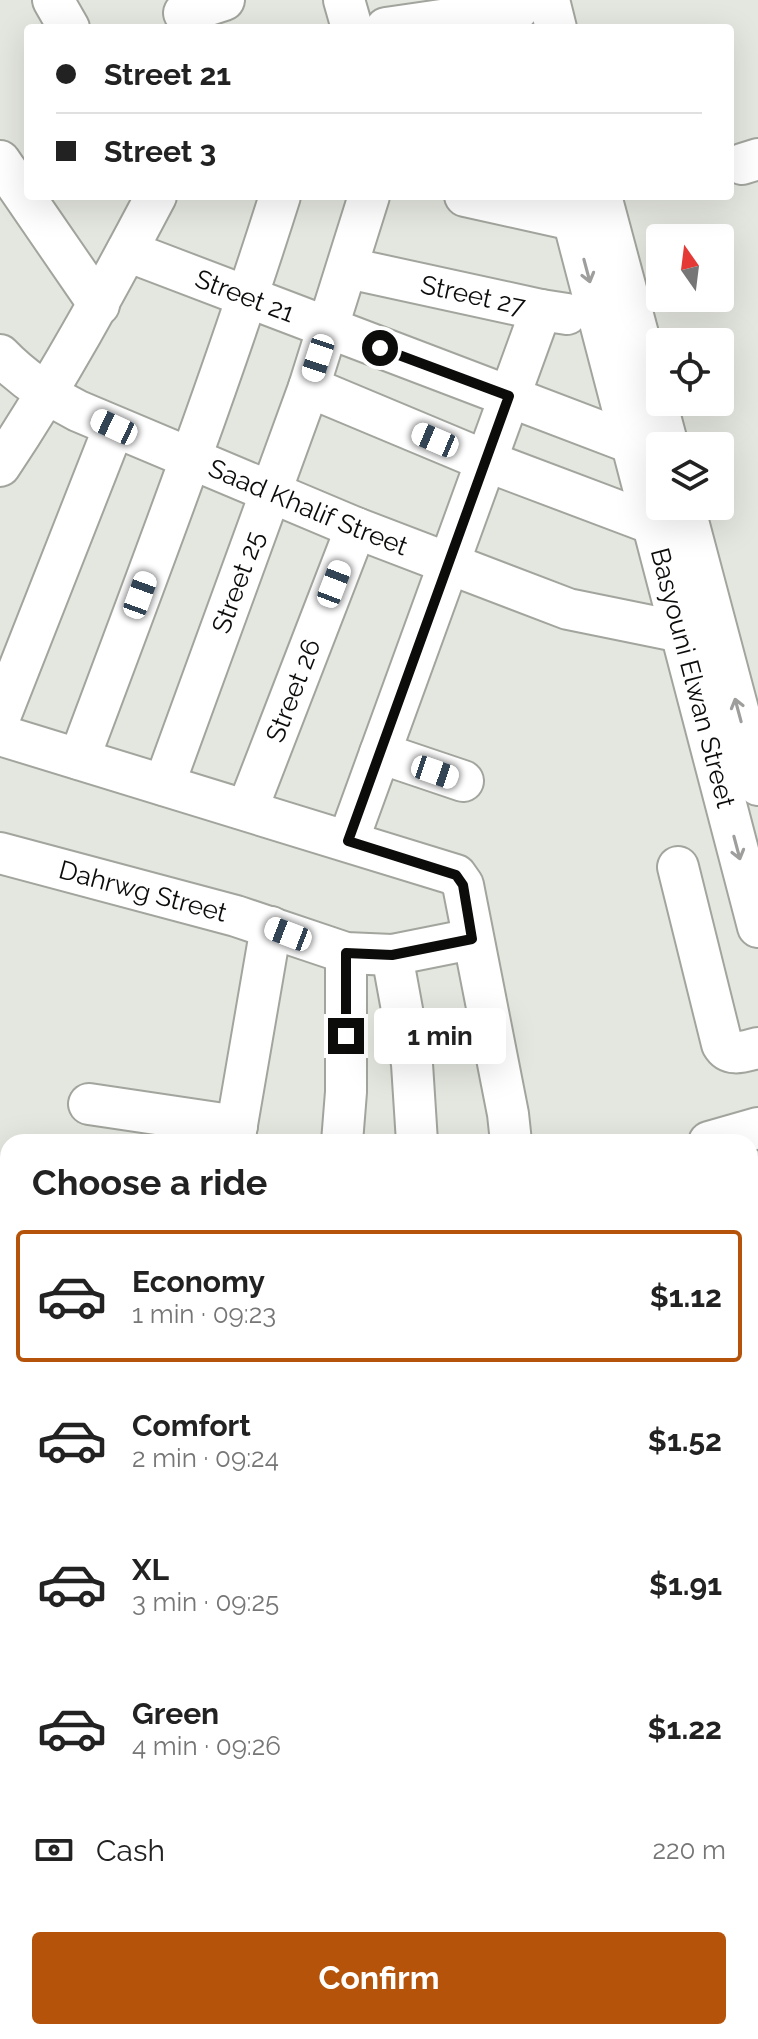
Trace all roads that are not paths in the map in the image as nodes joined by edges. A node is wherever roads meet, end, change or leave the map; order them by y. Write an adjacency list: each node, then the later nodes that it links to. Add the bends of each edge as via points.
1 (53, 0): 6 (street)
2 (224, 0): 5 (street)
3 (344, 0): 7 (street)
4 (526, 9): 8 (street); 9 (street)
5 (185, 14)
6 (67, 24)
7 (351, 24)
8 (415, 24)
9 (550, 24)
10 (0, 161): 11 (street)
11 (24, 196)
12 (27, 200): 21 (street)
13 (154, 200): 18 (street)
14 (279, 200): 20 (street)
15 (368, 200): 19 (street, Street 25)
16 (522, 200): 17 (street)
17 (580, 204): 23 (street, Basyouni Elwan Street, one-way to 23); 30 (street, Basyouni Elwan Street)
18 (127, 251): 20 (street, Street 21); 21 (street)
19 (348, 268): 22 (street, Street 27); 24 (street, Street 25)
20 (248, 299): 24 (street, Street 21); 33 (street)
21 (99, 305): 27 (street)
22 (541, 310): 23 (street, Street 27); 28 (street)
23 (599, 317): 31 (street, Basyouni Elwan Street)
24 (328, 329): 26 (street, Street 25); 28 (street, Street 21)
25 (0, 355): 27 (street, Saad Khalif Street)
26 (309, 387): 34 (street); 36 (street, Street 25)
27 (47, 395): 29 (street, Saad Khalif Street); 35 (street)
28 (509, 396): 32 (street, Street 21); 34 (street)
29 (114, 427): 33 (street, Saad Khalif Street); 42 (street)
30 (646, 434)
31 (646, 436)
32 (646, 443)
33 (191, 458): 36 (street, Saad Khalif Street); 45 (street)
34 (486, 461): 37 (street); 40 (street)
35 (0, 466)
36 (271, 491): 39 (street, Saad Khalif Street); 47 (street, Street 25)
37 (646, 508)
38 (669, 520): 41 (street, Basyouni Elwan Street)
39 (356, 528): 40 (street, Saad Khalif Street); 49 (street, Street 26)
40 (448, 565): 41 (street, Saad Khalif Street, via 568,609); 44 (street, via 423,683)
41 (699, 630): 48 (street, Basyouni Elwan Street, one-way to 41); 54 (street, Basyouni Elwan Street, one-way to 54)
42 (0, 717)
43 (0, 735): 45 (street)
44 (380, 753): 46 (street); 50 (street)
45 (79, 759): 47 (street)
46 (463, 781)
47 (164, 785): 49 (street)
48 (758, 785)
49 (247, 810): 50 (street)
50 (348, 841): 55 (street, via 456,875 463,885)
51 (0, 853): 53 (street, Dahrwg Street)
52 (678, 867): 58 (street, via 722,1044 734,1053)
53 (271, 927): 56 (street, Dahrwg Street); 62 (street)
54 (758, 927)
55 (472, 939): 57 (street, Dahrwg Street); 65 (street)
56 (346, 953): 57 (street, Dahrwg Street); 63 (street)
57 (392, 955): 64 (street, via 412,1064)
58 (758, 1048)
59 (89, 1104): 60 (street)
60 (127, 1126): 62 (street)
61 (758, 1128): 66 (street)
62 (236, 1134)
63 (343, 1134)
64 (416, 1134)
65 (510, 1134)
66 (737, 1134)

